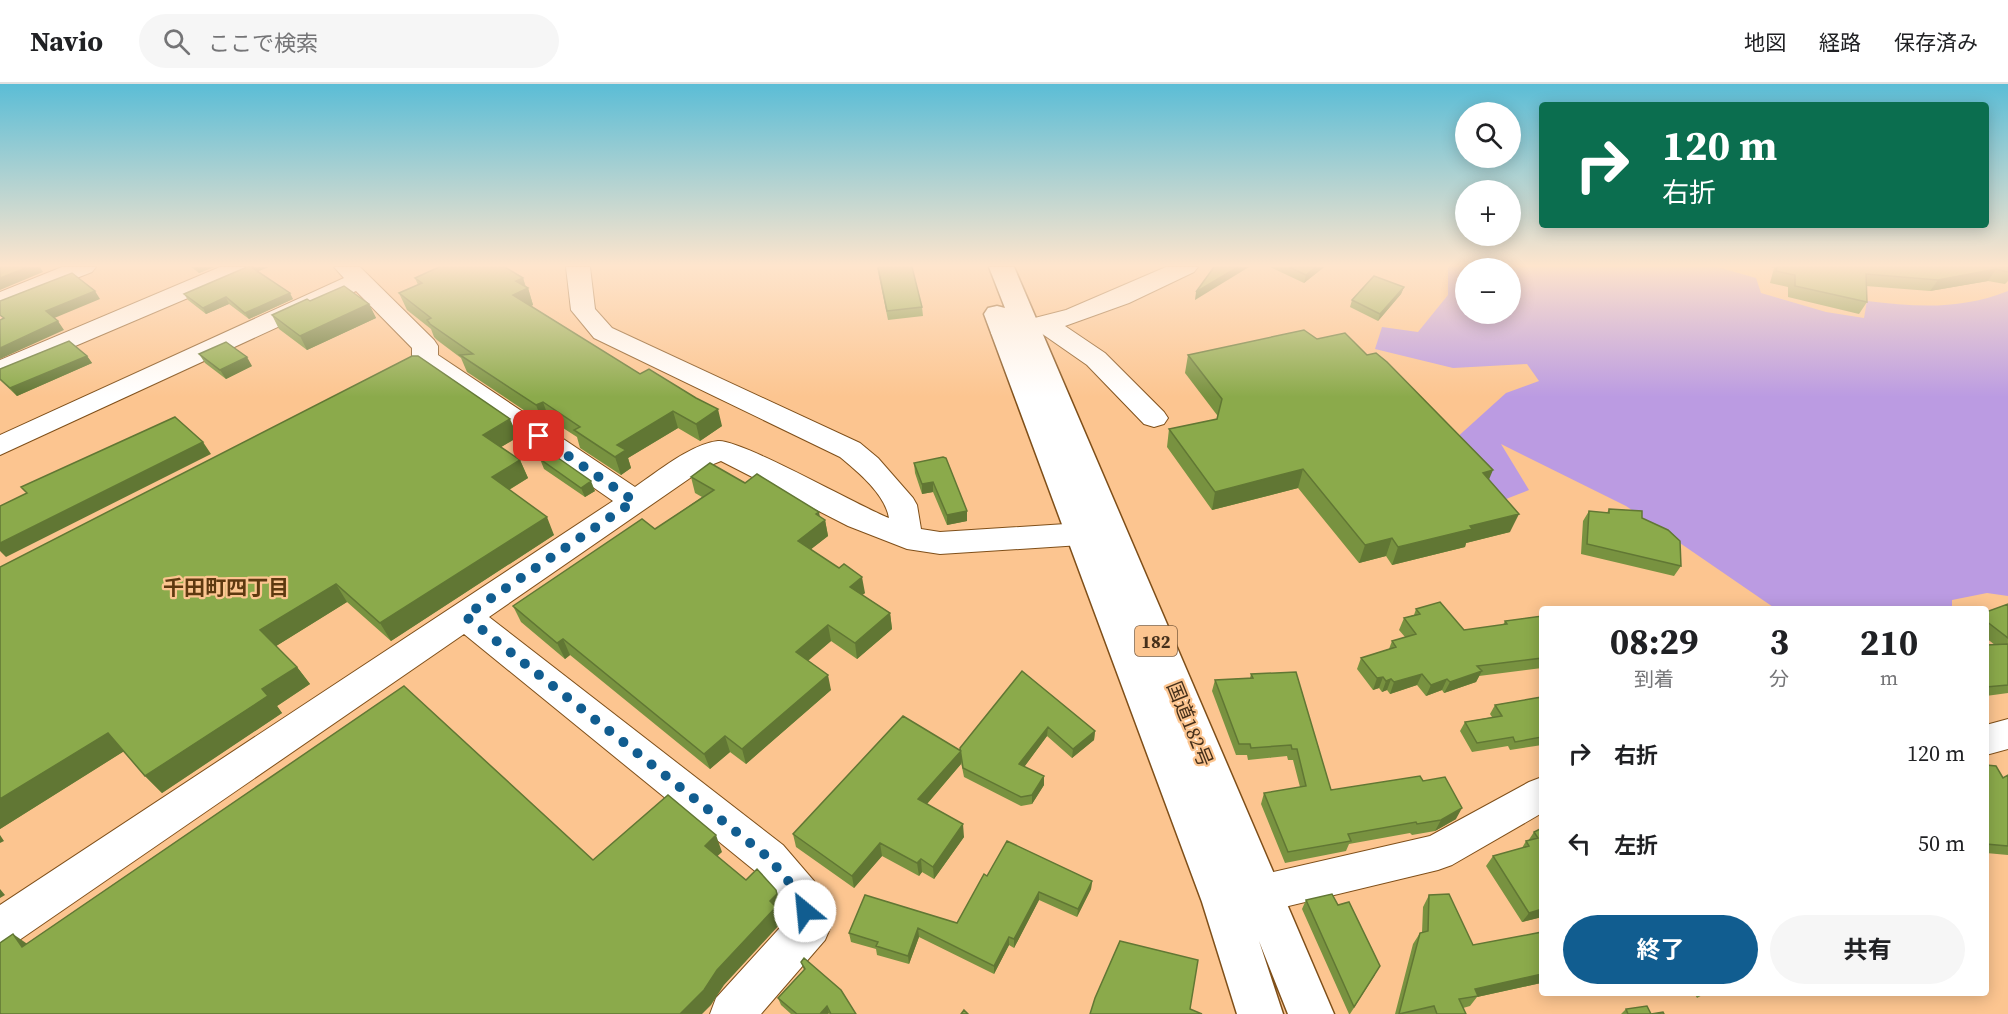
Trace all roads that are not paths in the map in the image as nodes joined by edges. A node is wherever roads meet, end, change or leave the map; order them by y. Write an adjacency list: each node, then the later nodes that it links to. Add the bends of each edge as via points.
1 (139, 310): 9 (street)
2 (278, 310): 11 (street)
3 (389, 310): 12 (street, via 425,346 414,363)
4 (583, 310): 14 (street, via 603,333 850,450 902,505)
5 (1011, 310): 8 (highway, 国道182号 / 182)
6 (1018, 310): 8 (highway, 国道182号 / 182)
7 (1081, 310): 8 (street)
8 (1025, 329): 10 (street, via 1096,359); 13 (highway, 国道182号 / 182)
9 (0, 370)
10 (1154, 418)
11 (0, 446)
12 (634, 501): 14 (street, via 696,460 720,450); 15 (street)
13 (1096, 531): 14 (street, via 940,543); 19 (highway, 国道182号 / 182)
14 (908, 538)
15 (465, 616): 20 (street); 21 (street, via 769,858 800,895 810,926)
16 (2008, 734): 17 (street)
17 (1989, 739)
18 (1539, 796): 19 (street, via 1438,852)
19 (1242, 898): 22 (highway, 国道182号 / 182); 23 (highway, 国道182号 / 182)
20 (0, 929)
21 (732, 1014)
22 (1260, 1014)
23 (1311, 1014)

